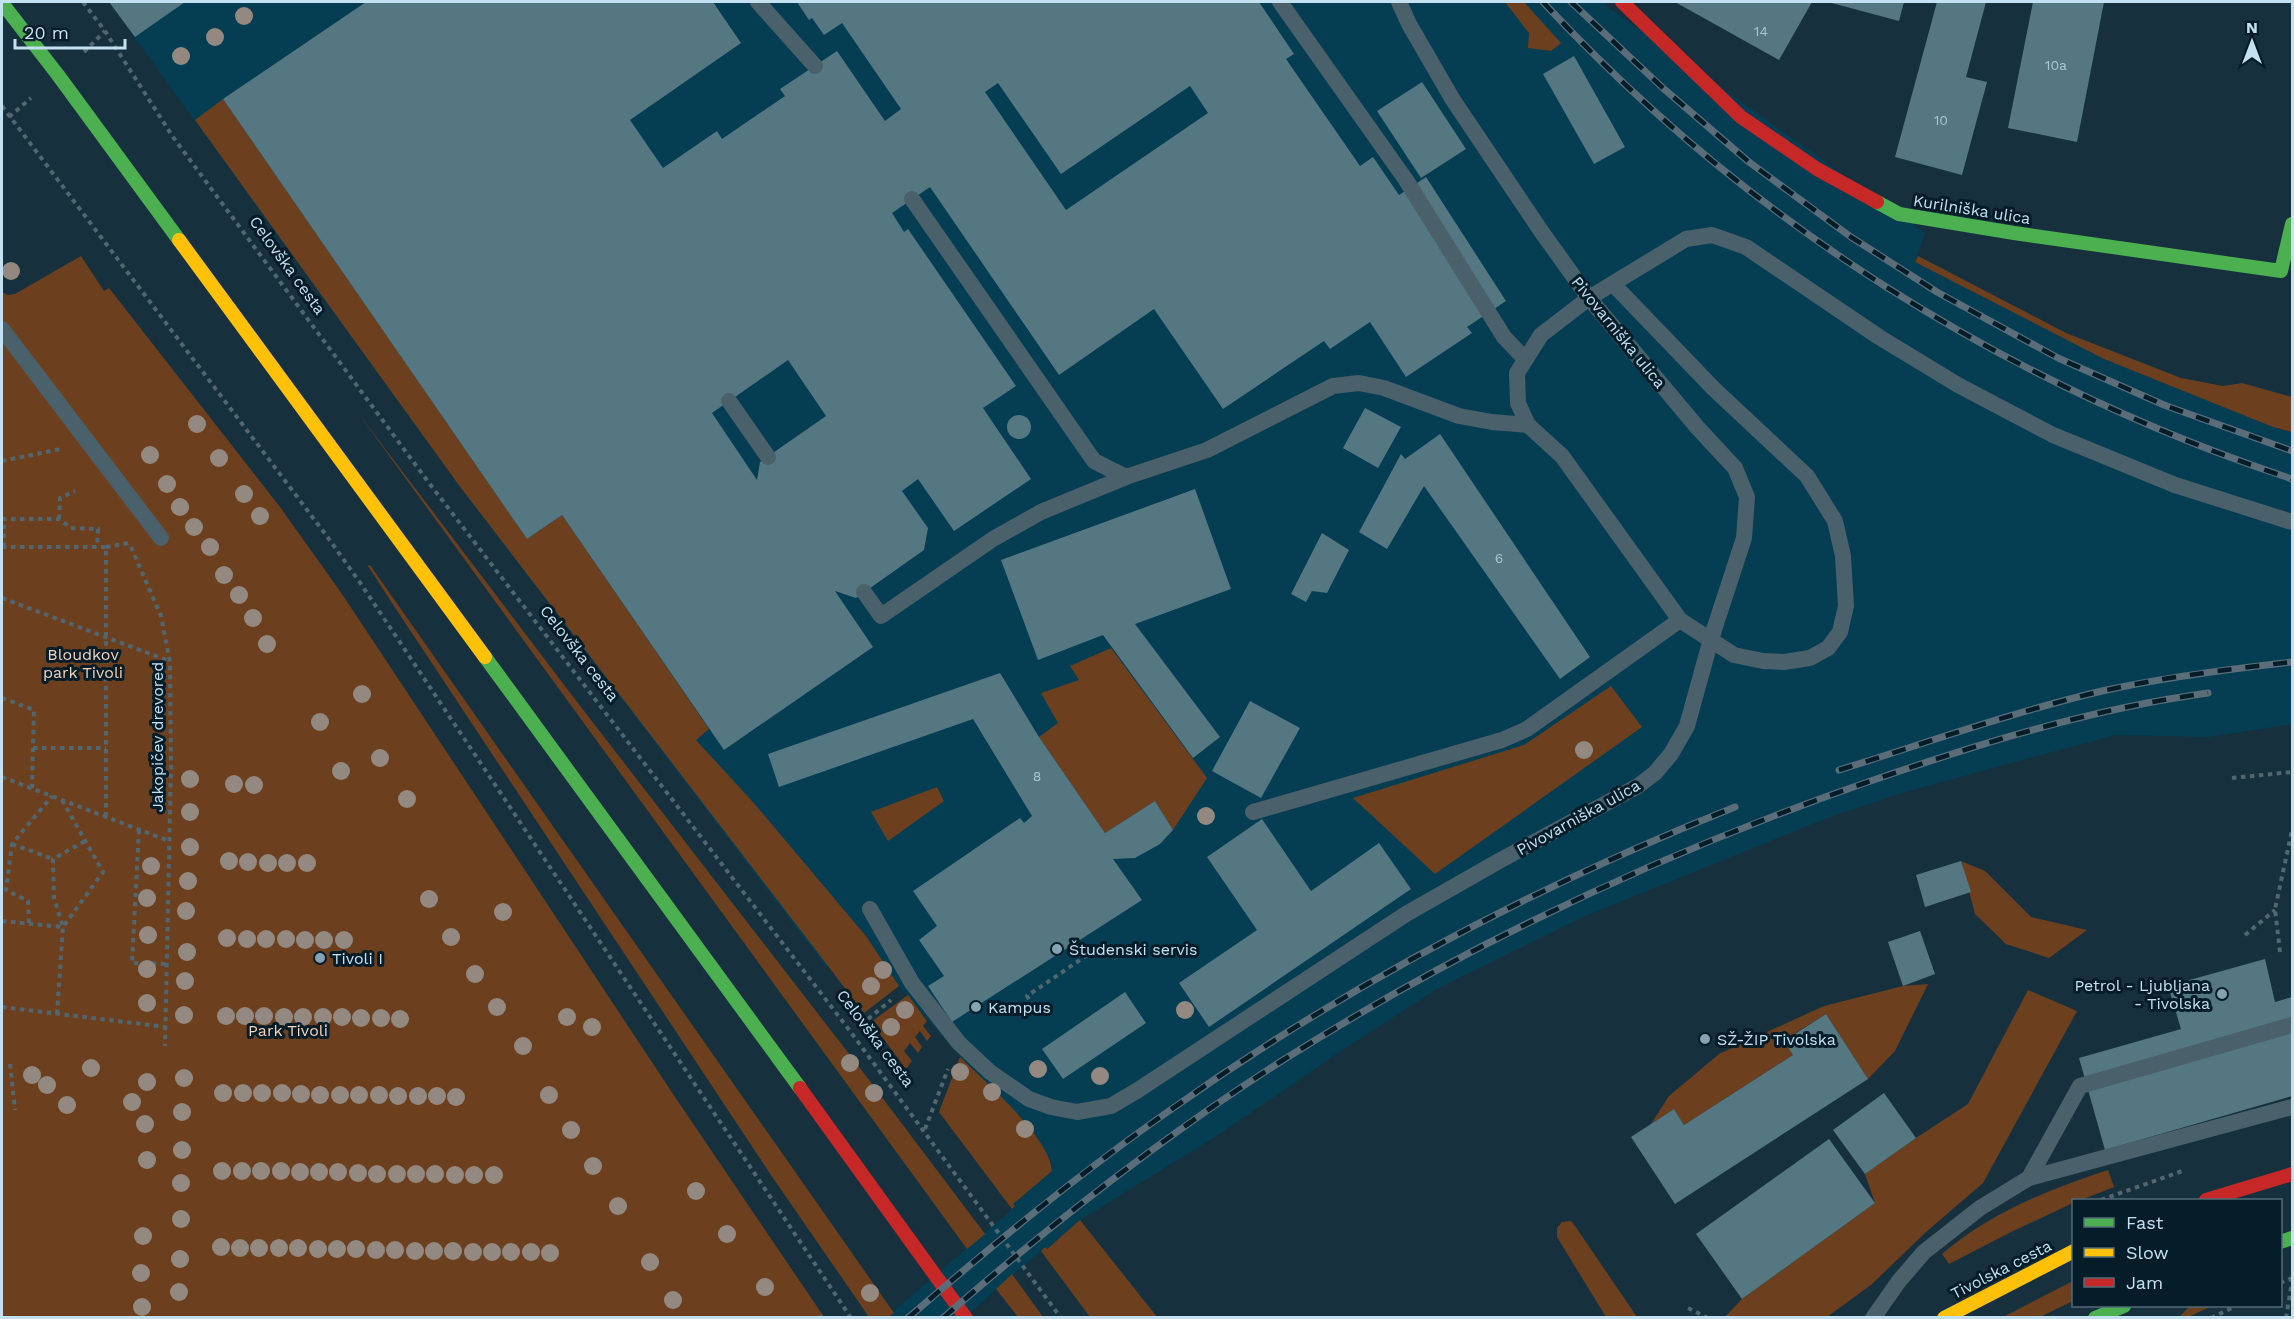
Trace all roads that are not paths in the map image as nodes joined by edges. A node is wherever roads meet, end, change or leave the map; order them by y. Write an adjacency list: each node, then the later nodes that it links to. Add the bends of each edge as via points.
1 (758, 2): 6 (lane)
2 (1280, 2): 12 (lane, via 1406,180 1504,337)
3 (1399, 2): 10 (lane, Pivovarniška ulica, via 1453,100)
4 (1622, 2): 8 (main road, Kurilniška ulica, via 1741,117 1817,169 1899,214 2281,271)
5 (2, 3): 31 (main road)
6 (815, 66)
7 (912, 199): 16 (lane, via 1094,461)
8 (2292, 224)
9 (1613, 284): 10 (lane); 17 (lane, via 1686,239 1712,235 1746,247 1879,337 1958,385 2053,435 2175,485); 21 (lane, via 1714,389 1807,476 1835,521 1843,556 1846,606 1840,632 1828,648 1810,658 1763,661 1734,655)
10 (1589, 298): 12 (lane, via 1541,335); 21 (lane, Pivovarniška ulica, via 1735,468 1747,497 1744,538)
11 (2, 329): 18 (lane)
12 (1524, 358): 14 (lane, via 1517,373 1517,388 1518,403)
13 (729, 401): 15 (lane)
14 (1528, 425): 16 (lane, via 1459,416 1384,388 1359,383 1333,386 1207,450); 20 (lane, via 1562,456)
15 (768, 457)
16 (1126, 477): 19 (lane, via 1041,512 881,616)
17 (2292, 522)
18 (161, 538)
19 (864, 592)
20 (1680, 620): 21 (lane); 22 (lane, via 1527,729 1502,740)
21 (1711, 639): 23 (lane, Pivovarniška ulica, via 1687,726 1655,773 1406,914 1185,1061 1110,1106 1077,1112 1051,1107 1029,1099 990,1071 959,1043 912,983)
22 (1253, 812)
23 (870, 909)
24 (2292, 1025): 27 (lane, via 2080,1086)
25 (2292, 1107): 27 (lane)
26 (2292, 1174): 28 (main road)
27 (2029, 1178): 32 (lane, via 1980,1208 1924,1252)
28 (2209, 1199)
29 (2072, 1252): 33 (main road, Tivolska cesta)
30 (2119, 1307): 34 (main road)
31 (966, 1317)
32 (1873, 1317)
33 (1944, 1317)
34 (2095, 1317)

